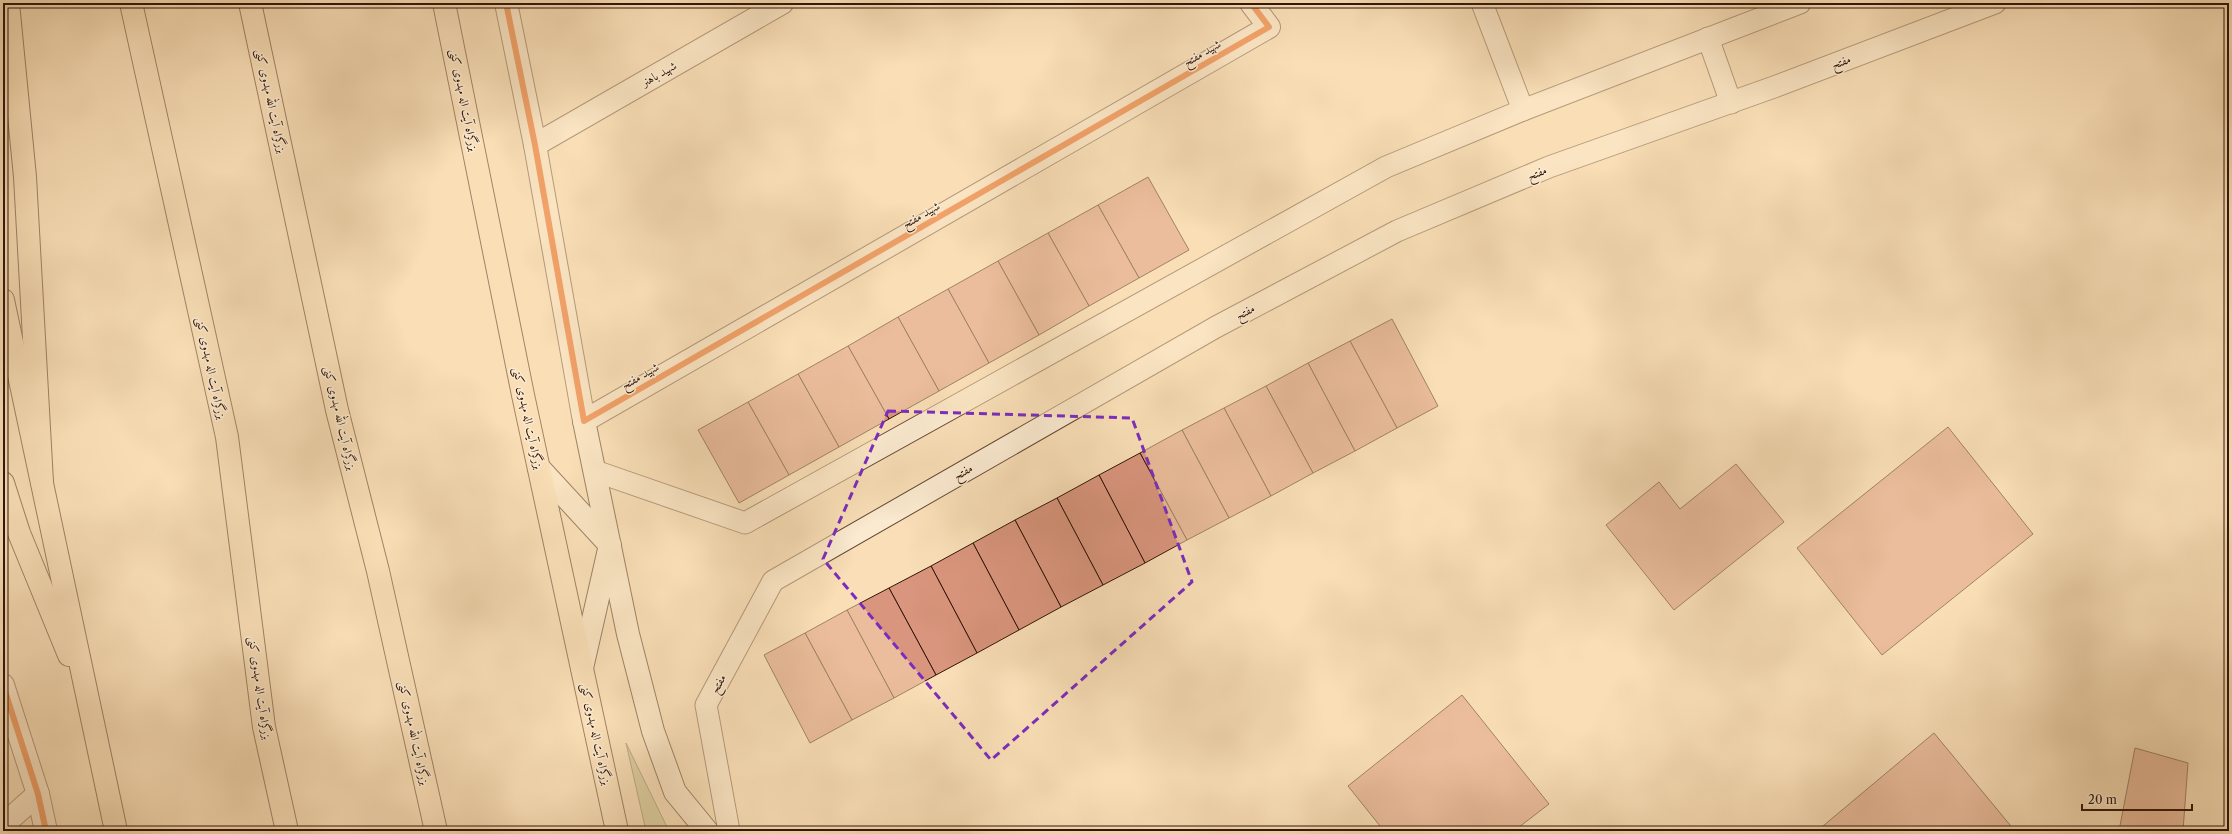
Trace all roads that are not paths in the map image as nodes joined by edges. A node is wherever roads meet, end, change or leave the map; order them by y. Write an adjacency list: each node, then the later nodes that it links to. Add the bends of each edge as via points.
1 (8, 3): 19 (main road, via 24,177)
2 (131, 3): 29 (main road, بزرگراه آیت اله مهدوی کنی, via 226,437 264,727)
3 (250, 3): 30 (main road, بزرگراه آیت الله مهدوی کنی, via 337,410 378,571)
4 (444, 3): 17 (main road, بزرگراه آیت اله مهدوی کنی)
5 (506, 3): 14 (street)
6 (782, 3): 14 (street, شهید باهنر)
7 (1251, 3): 16 (street, شهید مفتح, via 1269,27)
8 (1482, 3): 13 (lane)
9 (1800, 3): 11 (lane)
10 (1995, 3): 12 (lane, مفتح)
11 (1708, 38): 12 (lane); 13 (lane)
12 (1731, 103): 33 (lane, مفتح, via 1549,168 1397,231 1216,327 773,581 706,705)
13 (1523, 110): 18 (lane, via 1386,167 745,523)
14 (535, 146): 16 (street)
15 (3, 300): 19 (main road)
16 (584, 421): 18 (street)
17 (539, 468): 21 (street); 22 (main road, بزرگراه آیت اله مهدوی کنی)
18 (594, 471): 21 (street)
19 (42, 482): 24 (main road)
20 (3, 483): 24 (main road, via 19,533)
21 (610, 545): 22 (street); 32 (street, via 628,634 652,731 675,792)
22 (582, 668): 31 (main road, بزرگراه آیت اله مهدوی کنی)
23 (3, 685): 25 (street)
24 (91, 707): 28 (main road)
25 (38, 794): 26 (street); 27 (street)
26 (3, 825)
27 (46, 831)
28 (116, 831)
29 (287, 831)
30 (436, 831)
31 (617, 831)
32 (707, 831)
33 (729, 831)

